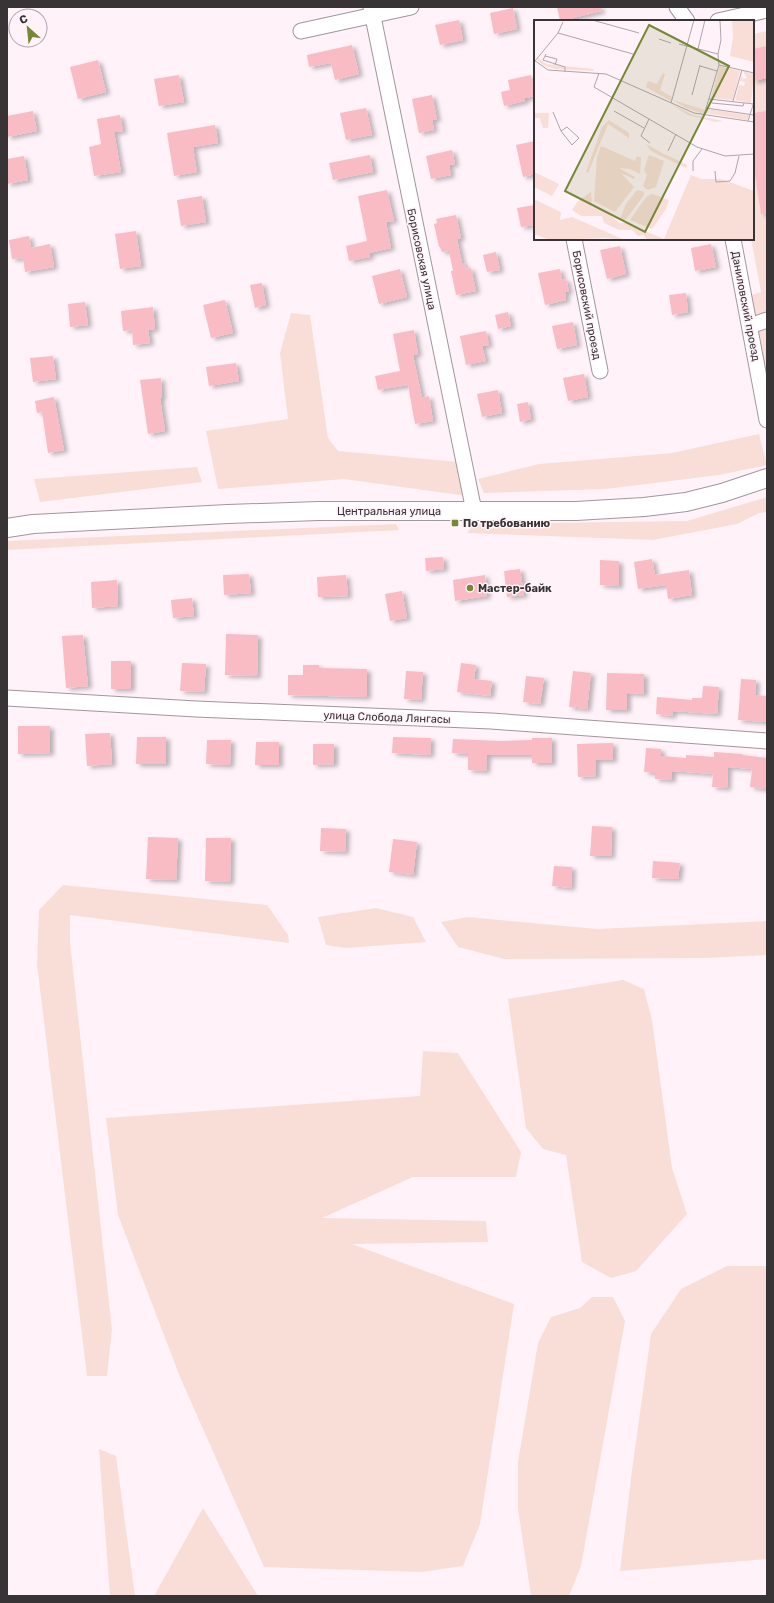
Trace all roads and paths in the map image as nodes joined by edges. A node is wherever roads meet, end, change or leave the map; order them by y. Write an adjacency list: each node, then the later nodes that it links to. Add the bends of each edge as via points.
1 (411, 7): 4 (street)
2 (677, 7): 5 (street)
3 (767, 10): 6 (street)
4 (372, 11): 7 (street); 15 (street, Борисовская улица)
5 (686, 20)
6 (722, 20)
7 (301, 31)
8 (574, 240): 12 (street, Борисовский проезд)
9 (733, 240): 11 (street, Даниловский проезд)
10 (767, 320): 11 (street)
11 (750, 326): 13 (street, Даниловский проезд)
12 (600, 371)
13 (767, 420)
14 (767, 478): 15 (street, Центральная улица, via 722,494 644,508)
15 (474, 511): 16 (street, Центральная улица, via 228,514 34,524)
16 (7, 528)
17 (7, 698): 18 (street, улица Слобода Лянгасы, via 203,710 491,721)
18 (767, 741)

